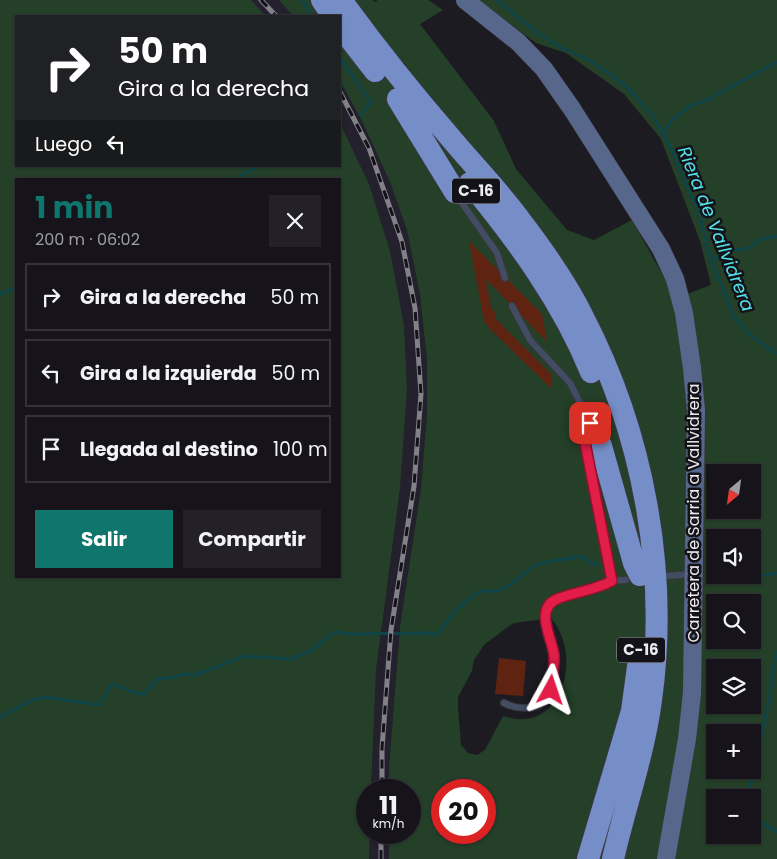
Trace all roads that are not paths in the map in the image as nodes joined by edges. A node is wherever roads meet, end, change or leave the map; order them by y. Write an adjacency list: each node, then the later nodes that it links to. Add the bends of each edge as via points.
1 (322, 0): 4 (highway)
2 (341, 0): 19 (highway, C-16, via 371,42 522,222 545,255 583,317 629,430 650,523 656,646 646,729)
3 (465, 0): 11 (main road, Carretera de Sarria a Vallvidrera, via 518,42 544,69 660,248 675,279 684,313 694,388)
4 (332, 15)
5 (341, 27): 6 (highway, C-16)
6 (398, 99): 7 (highway); 13 (highway, C-16, via 526,256 580,347 618,444 636,530)
7 (455, 192): 8 (lane, via 497,253)
8 (505, 278)
9 (512, 306): 10 (lane, via 530,340 570,383)
10 (590, 423): 13 (highway, via 601,446 634,563); 14 (lane, via 583,432)
11 (694, 574): 12 (lane); 20 (main road, Carretera de Sarria a Vallvidrera, via 691,706)
12 (666, 576)
13 (633, 577): 14 (lane); 16 (highway, C-16, via 642,637 638,677 630,720)
14 (612, 581): 15 (lane, via 556,600 547,607 546,628 554,658 551,690 546,700 537,706 513,708)
15 (504, 703)
16 (610, 784): 17 (highway, C-16); 18 (highway, C-16)
17 (575, 859)
18 (588, 859)
19 (613, 859)
20 (666, 859)

